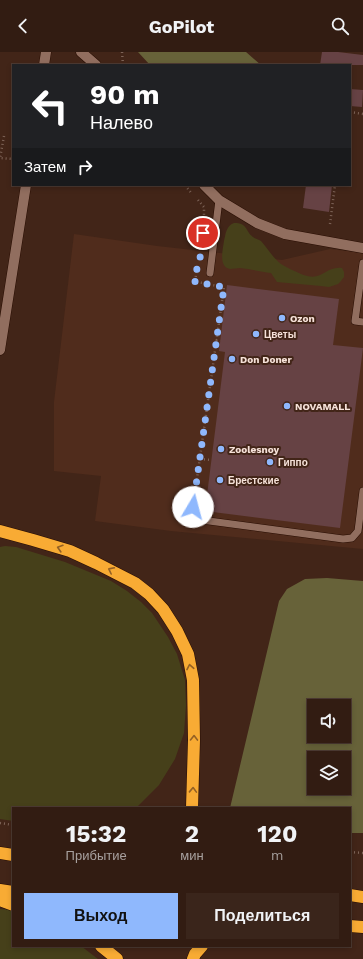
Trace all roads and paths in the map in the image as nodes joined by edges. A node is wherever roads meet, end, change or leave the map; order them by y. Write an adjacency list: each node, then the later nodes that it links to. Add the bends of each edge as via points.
1 (46, 52): 4 (street)
2 (81, 52): 5 (street)
3 (122, 52): 6 (path)
4 (44, 64)
5 (95, 64)
6 (123, 64)
7 (351, 112): 8 (path)
8 (363, 114)
9 (4, 136): 10 (path, via 0,158)
10 (12, 159)
11 (26, 186): 25 (street)
12 (186, 186): 16 (path, via 204,207)
13 (205, 186): 15 (street)
14 (335, 186): 17 (path)
15 (219, 200): 18 (street, via 257,223 285,234); 21 (lane)
16 (203, 220)
17 (330, 224)
18 (363, 248)
19 (199, 261): 23 (path, via 195,282 224,287)
20 (363, 263): 22 (lane, via 356,321)
21 (210, 273)
22 (363, 322)
23 (216, 340): 24 (path); 26 (path)
24 (220, 341)
25 (0, 350)
26 (200, 459): 27 (path); 29 (path)
27 (211, 460)
28 (363, 491): 30 (lane, via 358,531 352,538 343,539)
29 (193, 507)
30 (179, 517)
31 (0, 531): 32 (highway, one-way to 31, via 193,680 188,654 163,609 135,583 96,563 70,551)
32 (192, 807)
33 (0, 823): 34 (path)
34 (12, 825)
35 (351, 852): 37 (path)
36 (0, 853): 38 (highway)
37 (363, 853)
38 (12, 855)
39 (0, 890): 40 (highway)
40 (12, 892)
41 (351, 895): 42 (highway)
42 (363, 897)
43 (0, 900): 44 (highway)
44 (12, 905)
45 (351, 926): 46 (highway)
46 (363, 927)
47 (102, 947): 49 (highway)
48 (201, 947): 50 (highway)
49 (117, 959)
50 (193, 959)

